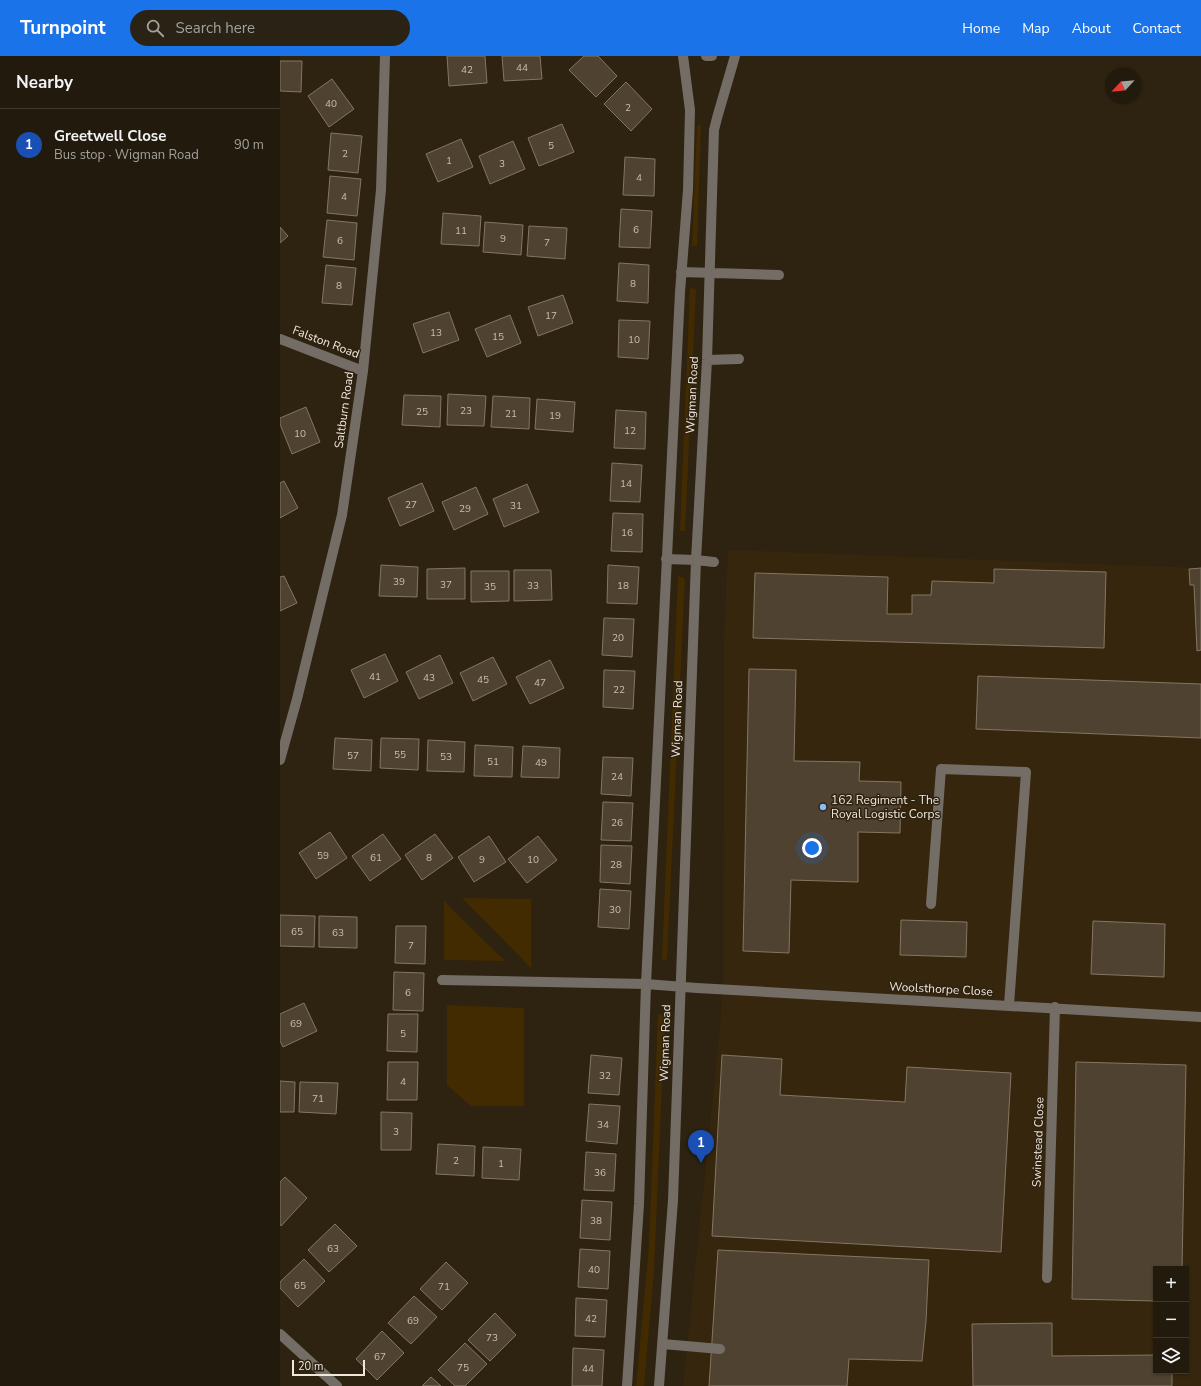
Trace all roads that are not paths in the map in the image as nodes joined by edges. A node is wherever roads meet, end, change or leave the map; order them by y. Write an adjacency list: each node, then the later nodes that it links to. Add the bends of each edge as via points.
1 (385, 56): 12 (street, Saltburn Road, via 381,190)
2 (683, 56): 6 (street, Wigman Road, via 690,110 688,190)
3 (706, 56): 4 (street)
4 (712, 56)
5 (735, 56): 7 (street, Wigman Road, via 714,130)
6 (681, 272): 7 (street); 13 (street, Wigman Road)
7 (710, 273): 8 (street); 11 (street, Wigman Road)
8 (779, 275)
9 (280, 339): 12 (street, Falston Road)
10 (739, 359): 11 (street)
11 (707, 360): 14 (street, Wigman Road)
12 (363, 371): 16 (street, Saltburn Road, via 342,515)
13 (666, 559): 14 (street); 19 (street, Wigman Road)
14 (696, 560): 15 (street); 20 (street, Wigman Road)
15 (714, 562)
16 (280, 760)
17 (931, 904): 21 (street, via 940,769 1026,772)
18 (442, 980): 19 (street, Woolsthorpe Close)
19 (646, 984): 20 (street, Woolsthorpe Close); 29 (street, Wigman Road, via 639,1204)
20 (680, 986): 21 (street, Woolsthorpe Close); 26 (street, Wigman Road, via 673,1200)
21 (1009, 1005): 22 (street, Woolsthorpe Close)
22 (1055, 1007): 23 (street, Woolsthorpe Close); 24 (street, Swinstead Close)
23 (1201, 1017)
24 (1048, 1278)
25 (280, 1334): 28 (street)
26 (663, 1344): 27 (street); 30 (street, Wigman Road)
27 (720, 1349)
28 (336, 1386)
29 (627, 1386)
30 (659, 1386)

